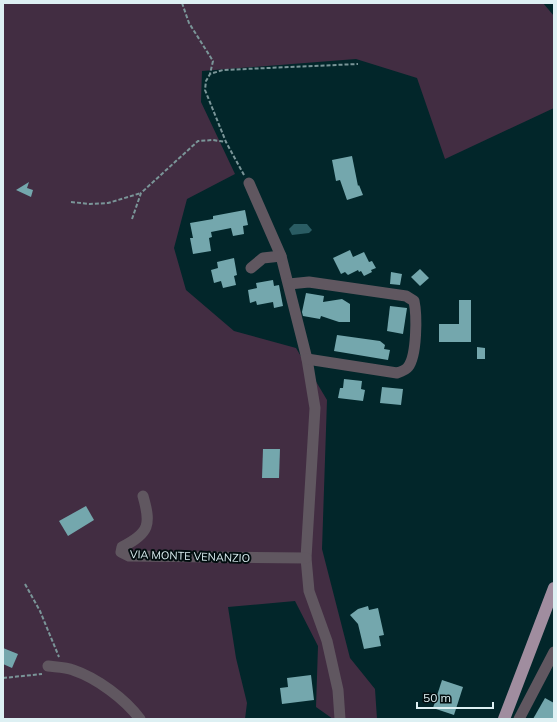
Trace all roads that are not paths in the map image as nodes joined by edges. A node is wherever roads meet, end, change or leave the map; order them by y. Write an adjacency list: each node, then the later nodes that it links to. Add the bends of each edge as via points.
1 (249, 183): 2 (street)
2 (281, 256): 3 (street, via 263,258); 4 (street)
3 (251, 268)
4 (289, 284): 5 (street); 5 (street, via 309,282 406,296 414,301 417,313 412,358 408,368 397,373)
5 (307, 359): 7 (street, via 315,408)
6 (143, 496): 7 (street, VIA MONTE VENANZIO, via 148,516 144,532 122,546 121,552 129,556)
7 (306, 558): 12 (street, via 309,591 328,641 338,690)
8 (554, 588): 13 (main road)
9 (554, 652): 14 (street)
10 (46, 670): 11 (street, via 72,669 107,688)
11 (140, 719)
12 (340, 719)
13 (504, 719)
14 (519, 719)

